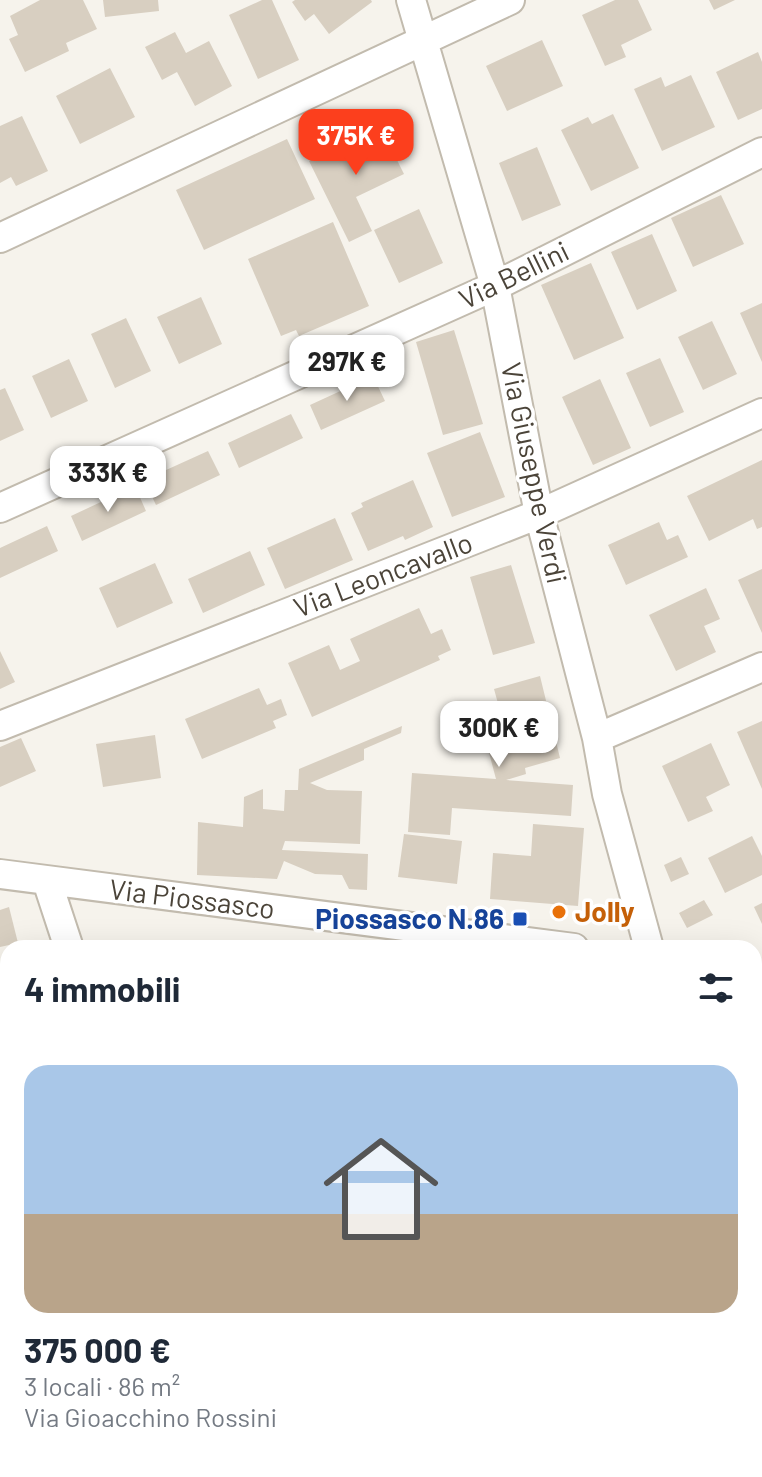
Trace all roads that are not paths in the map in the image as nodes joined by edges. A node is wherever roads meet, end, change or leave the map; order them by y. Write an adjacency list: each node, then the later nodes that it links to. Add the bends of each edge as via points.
1 (411, 0): 3 (street, Via Giuseppe Verdi)
2 (510, 0): 3 (street)
3 (422, 42): 5 (street); 6 (street, Via Giuseppe Verdi)
4 (762, 152): 6 (street, Via Bellini)
5 (0, 238)
6 (495, 286): 8 (street, Via Bellini); 9 (street, Via Giuseppe Verdi)
7 (762, 413): 9 (street, Via Leoncavallo)
8 (0, 508)
9 (539, 514): 11 (street, Via Leoncavallo); 12 (street, Via Giuseppe Verdi)
10 (762, 667): 12 (street)
11 (0, 726)
12 (597, 738): 17 (street, Via Giuseppe Verdi)
13 (0, 874): 14 (street, Via Piossasco)
14 (47, 881): 15 (street); 16 (street, Via Piossasco)
15 (66, 940)
16 (511, 940)
17 (647, 940)

